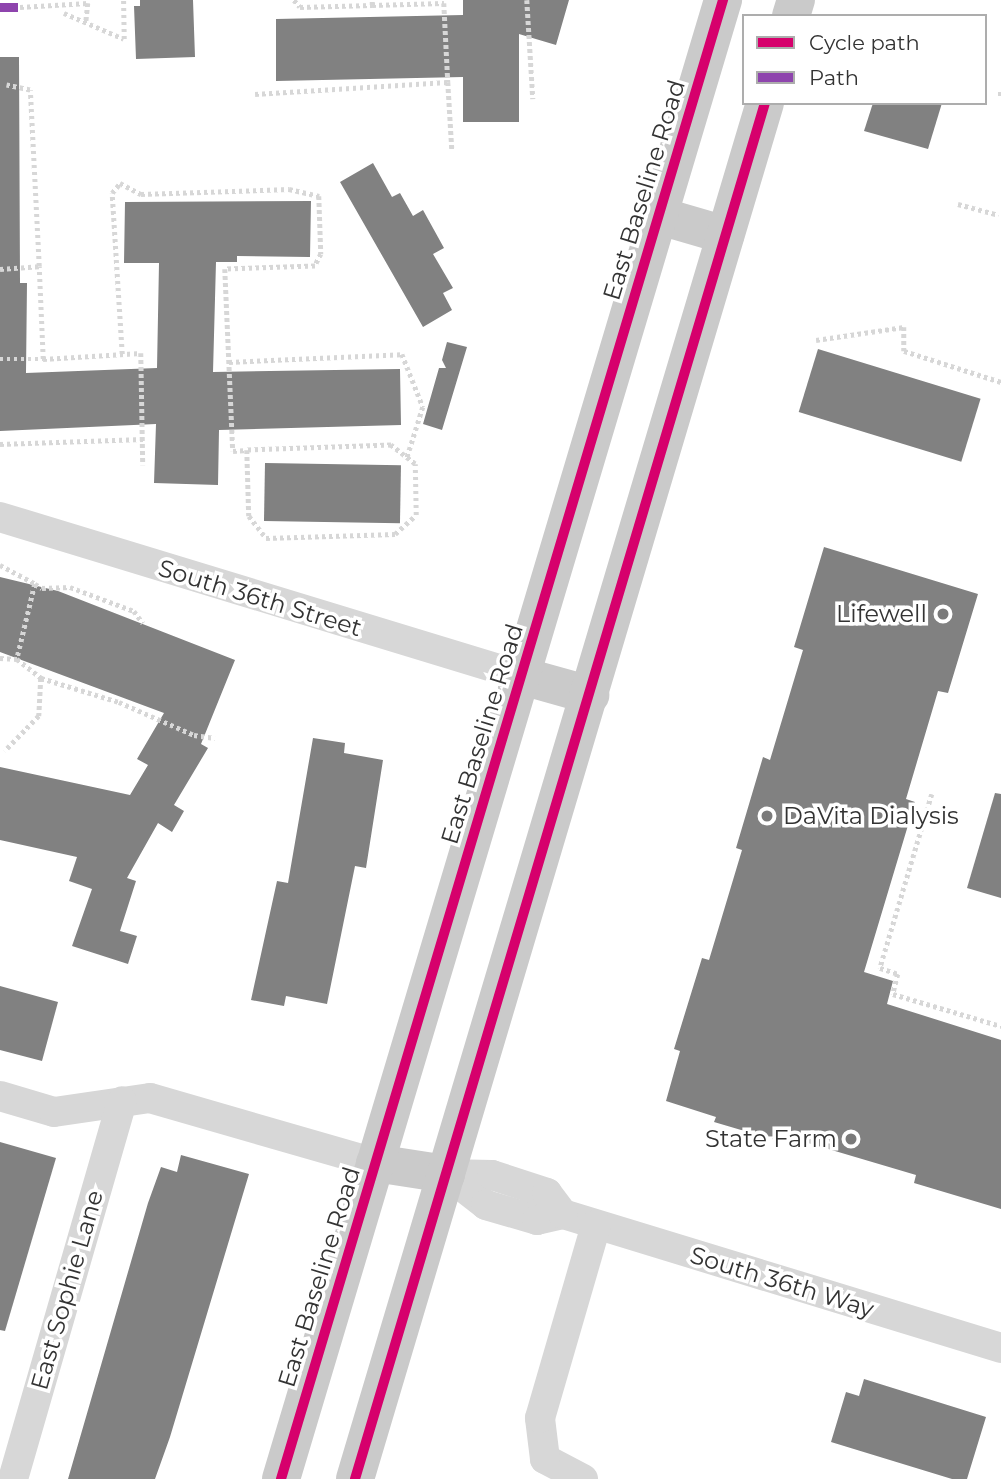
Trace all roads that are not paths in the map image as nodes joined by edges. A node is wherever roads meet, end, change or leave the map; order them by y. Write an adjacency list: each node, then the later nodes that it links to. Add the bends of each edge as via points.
1 (723, 0): 3 (main road, East Baseline Road)
2 (764, 105): 4 (main road)
3 (660, 216): 4 (main road); 6 (main road, East Baseline Road)
4 (725, 235): 7 (main road)
5 (0, 517): 6 (street, South 36th Street)
6 (522, 676): 7 (main road); 10 (main road, East Baseline Road)
7 (590, 695): 11 (main road)
8 (0, 1096): 9 (street, via 54,1112)
9 (122, 1101): 10 (street, via 150,1098); 14 (street, East Sophie Lane)
10 (375, 1163): 11 (main road); 15 (main road, East Baseline Road)
11 (446, 1174): 12 (street, South 36th Way, via 492,1175 547,1193 563,1214); 16 (main road)
12 (596, 1225): 13 (street, South 36th Way); 17 (street, via 540,1418 545,1459)
13 (1001, 1348)
14 (13, 1479)
15 (281, 1479)
16 (355, 1479)
17 (583, 1479)

